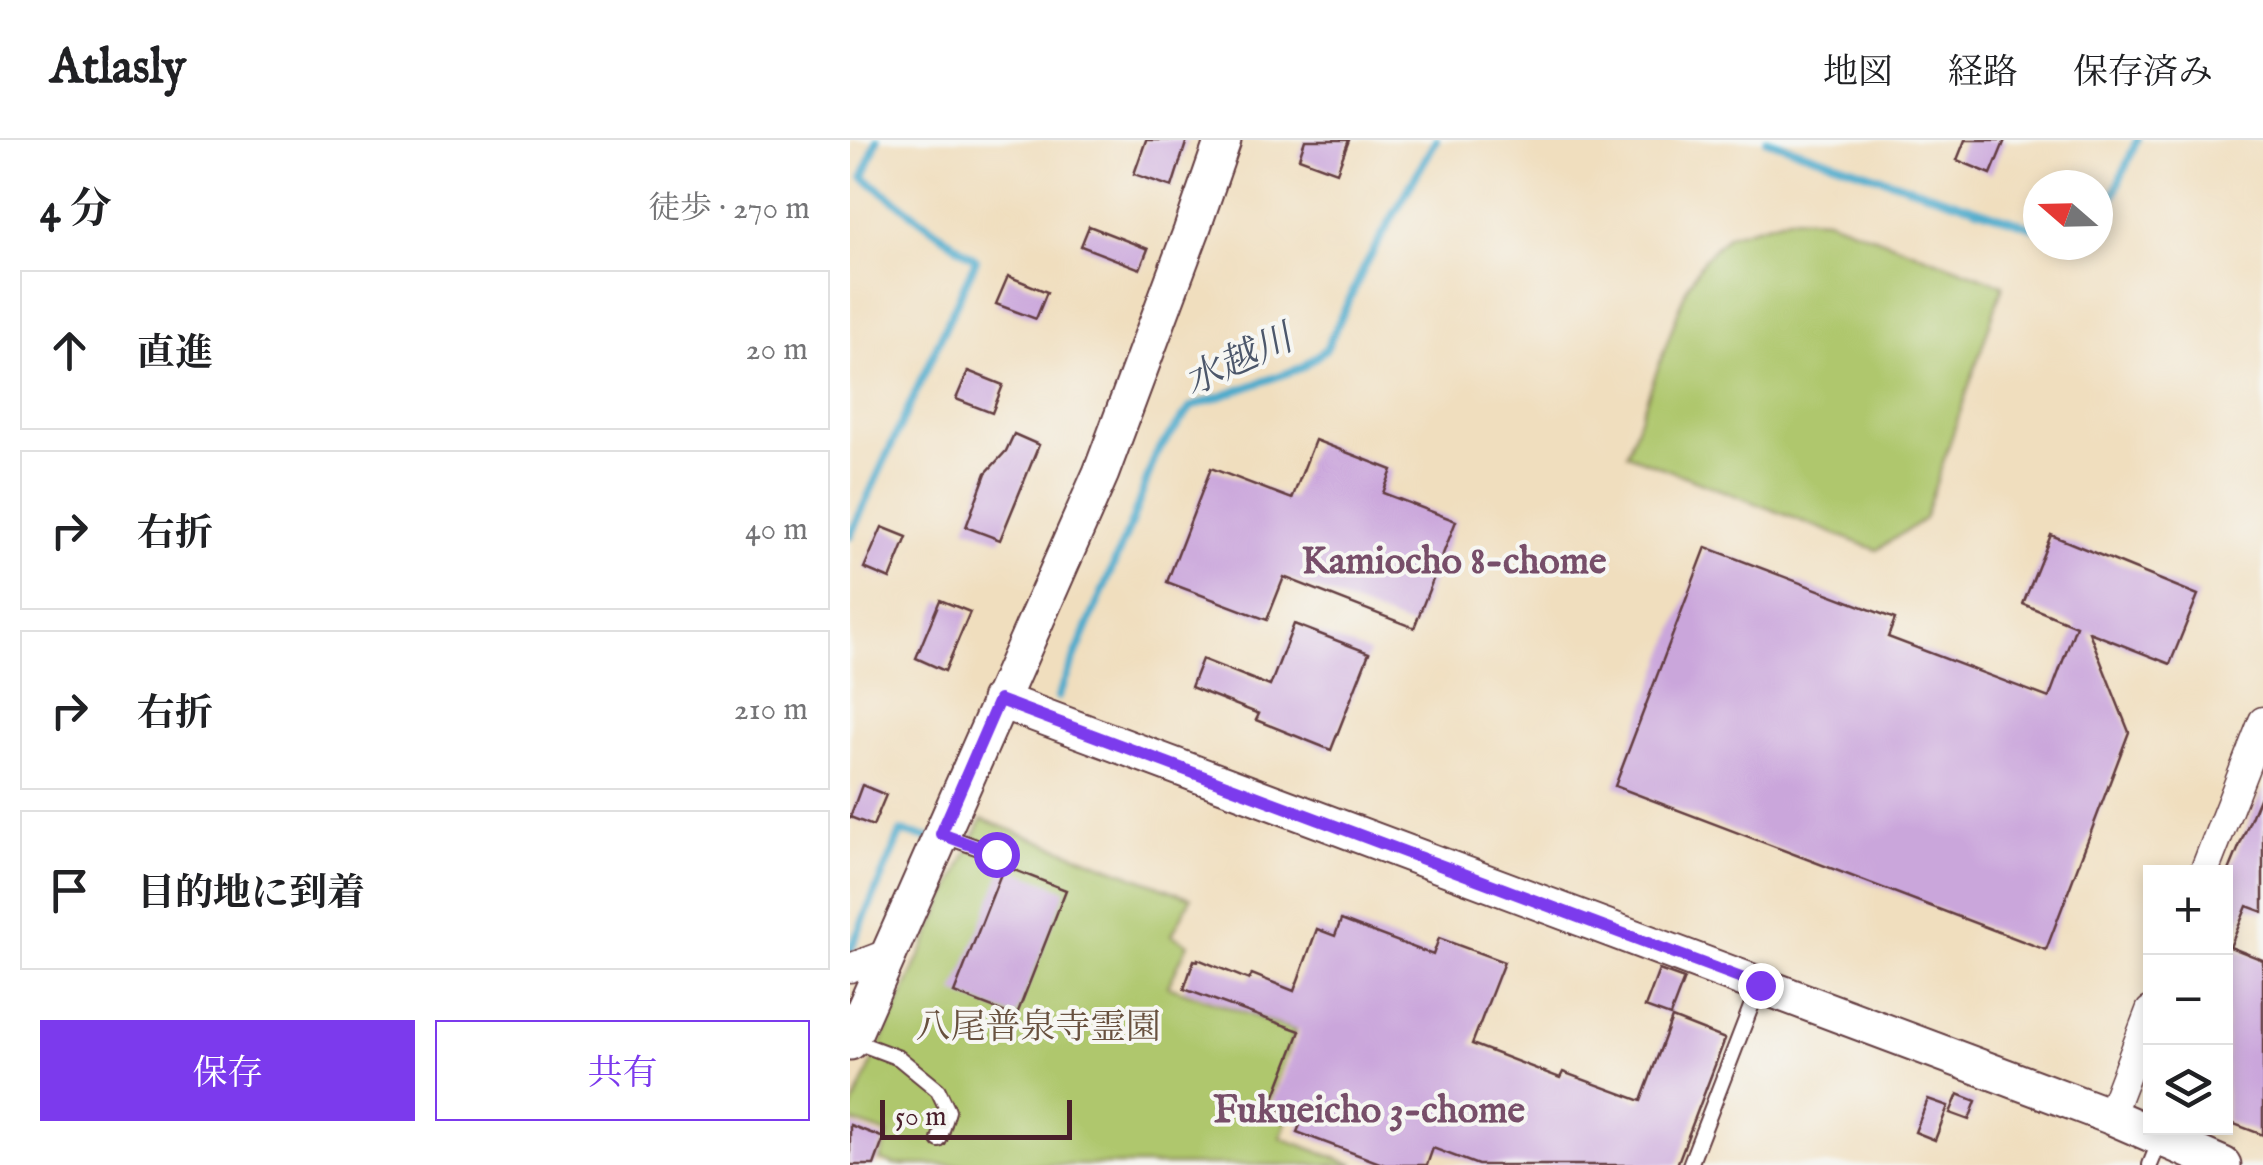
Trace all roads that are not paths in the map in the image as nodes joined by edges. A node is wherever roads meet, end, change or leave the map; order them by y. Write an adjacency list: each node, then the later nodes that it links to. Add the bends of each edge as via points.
1 (1223, 140): 2 (street, via 1101,474)
2 (999, 700): 4 (street); 9 (street)
3 (2261, 730): 6 (street)
4 (941, 834): 5 (lane); 7 (street)
5 (996, 854)
6 (2207, 865)
7 (889, 953): 8 (street); 11 (street)
8 (850, 968)
9 (1760, 985): 12 (street); 15 (lane)
10 (2143, 1029): 12 (street)
11 (850, 1041): 13 (lane, via 900,1058 938,1090 948,1111)
12 (2110, 1116): 14 (street)
13 (939, 1140)
14 (2155, 1152): 16 (street)
15 (1690, 1165)
16 (2224, 1165)

